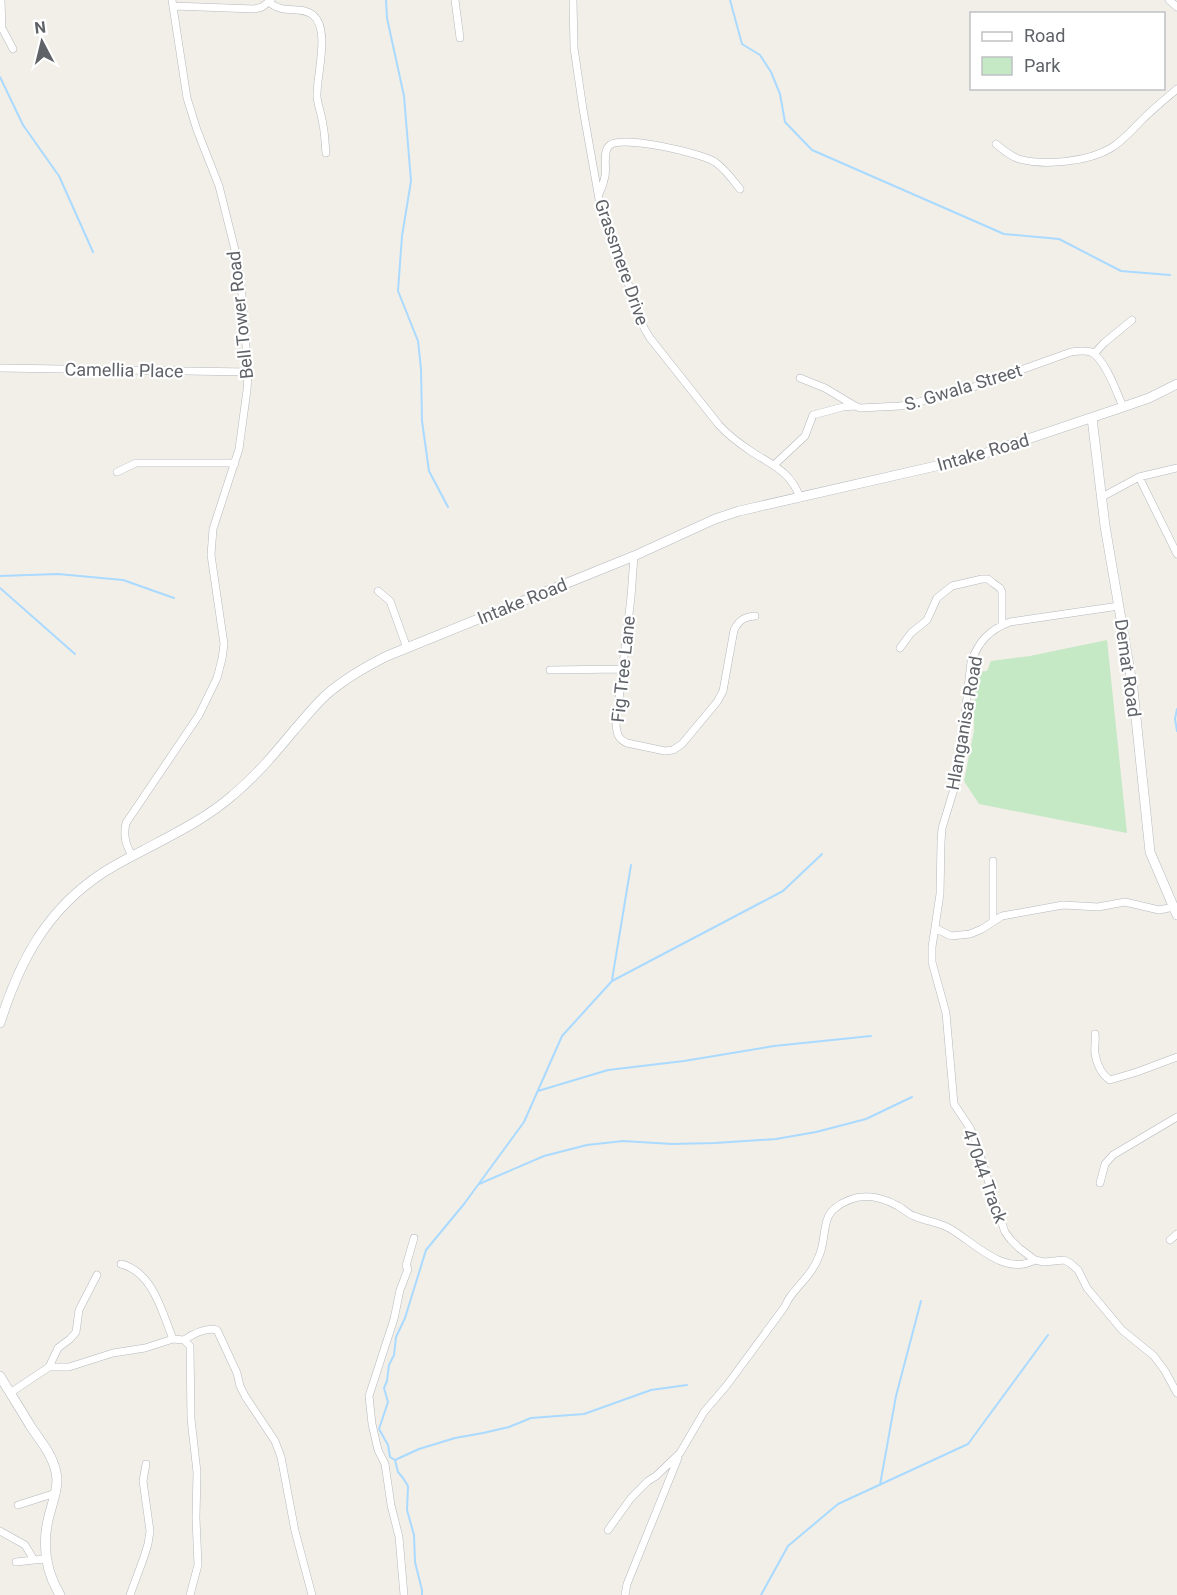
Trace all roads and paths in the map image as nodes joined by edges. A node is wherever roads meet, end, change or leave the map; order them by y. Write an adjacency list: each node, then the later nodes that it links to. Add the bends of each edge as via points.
1 (1, 0): 9 (street, via 2,28)
2 (455, 0): 8 (street)
3 (573, 0): 14 (street, Grassmere Drive, via 574,48)
4 (1169, 0): 7 (street)
5 (270, 1): 6 (street, via 254,9); 12 (street, via 277,8 309,12 318,19 321,46 317,98)
6 (173, 3): 18 (street, Bell Tower Road, via 187,98 219,186 235,250)
7 (1177, 7)
8 (460, 38)
9 (13, 49)
10 (1177, 89): 11 (street, via 1125,138 1099,154 1040,162 1018,159)
11 (996, 144)
12 (326, 153)
13 (740, 189): 14 (street, via 723,168 705,157 621,141 606,151 605,175)
14 (598, 196): 25 (street, Grassmere Drive, via 650,338 730,437)
15 (1132, 320): 16 (street)
16 (1094, 354): 21 (street, S. Gwala Street, via 1071,352 965,390 911,404); 22 (street)
17 (0, 368): 18 (street, Camellia Place)
18 (248, 372): 24 (street, Bell Tower Road)
19 (800, 378): 21 (street, S. Gwala Street)
20 (1177, 384): 22 (street, Intake Road)
21 (855, 406): 25 (street, via 813,415 804,436)
22 (1123, 407): 23 (street, Intake Road)
23 (1092, 418): 29 (street, Demat Road); 30 (street, Intake Road, via 971,458)
24 (235, 463): 27 (street, via 136,463); 41 (street, Bell Tower Road, via 211,543 224,644 222,659 199,715 126,823 124,838)
25 (774, 465): 30 (street, Grassmere Drive, via 792,480)
26 (1177, 468): 28 (street)
27 (117, 472)
28 (1139, 477): 29 (street); 31 (street)
29 (1102, 497): 34 (street, Demat Road)
30 (800, 498): 32 (street, Intake Road, via 723,516)
31 (1177, 554)
32 (634, 556): 37 (street, Intake Road); 39 (street, Fig Tree Lane)
33 (378, 591): 37 (street, via 390,601)
34 (1119, 606): 36 (street, Hlanganisa Road); 43 (street, Demat Road, via 1150,852)
35 (755, 616): 39 (street, Fig Tree Lane, via 737,623 723,691 717,702 673,750 627,743 618,737)
36 (1002, 625): 38 (street, via 1000,588 988,579 968,581 952,586 937,598 924,625 911,633); 45 (street, Hlanganisa Road, via 981,641 971,662 959,768 942,828)
37 (407, 648): 41 (street, Intake Road, via 364,668 324,697 232,797)
38 (900, 648)
39 (622, 669): 40 (street)
40 (550, 670)
41 (132, 856): 47 (street, Intake Road, via 79,891 50,921 25,959)
42 (993, 861): 44 (street)
43 (1175, 911): 44 (street, via 1125,902 1098,907 1063,905)
44 (993, 921): 45 (street, via 976,932 959,936)
45 (935, 928): 46 (street, Hlanganisa Road, via 932,947)
46 (938, 985): 56 (street, 47044 Track, via 946,1013 954,1104 975,1139 1005,1232)
47 (2, 1009): 48 (street, Intake Road)
48 (0, 1023)
49 (1095, 1034): 50 (street, via 1095,1055 1103,1075 1110,1080)
50 (1177, 1057)
51 (1177, 1117): 52 (street, via 1113,1155 1105,1164)
52 (1100, 1183)
53 (1177, 1234): 55 (street)
54 (414, 1238): 78 (street, via 369,1396 399,1538)
55 (1170, 1240)
56 (1035, 1260): 64 (street, via 1064,1260 1078,1270 1114,1322 1155,1356); 65 (street, via 1006,1263 948,1227 915,1217 884,1200 861,1196 834,1209 827,1218 824,1243 813,1270 704,1412)
57 (121, 1264): 59 (street, via 142,1275 155,1293)
58 (97, 1275): 61 (street, via 79,1310 76,1332 58,1348)
59 (173, 1339): 60 (street); 61 (street, via 80,1365)
60 (184, 1340): 76 (street, via 190,1346 191,1419 197,1472 198,1565); 77 (street, via 217,1330 245,1396 275,1441)
61 (49, 1367): 63 (street)
62 (0, 1376): 63 (street)
63 (10, 1393): 67 (street, via 52,1460)
64 (1177, 1393)
65 (680, 1453): 69 (street, via 631,1498); 79 (street)
66 (146, 1464): 75 (street, via 143,1481 150,1531)
67 (56, 1493): 68 (street); 71 (street, via 46,1525)
68 (18, 1505)
69 (608, 1530)
70 (0, 1531): 72 (street, via 25,1545)
71 (46, 1559): 72 (street); 74 (street)
72 (34, 1560): 73 (street)
73 (16, 1562)
74 (60, 1595)
75 (130, 1595)
76 (190, 1595)
77 (312, 1595)
78 (404, 1595)
79 (625, 1595)

